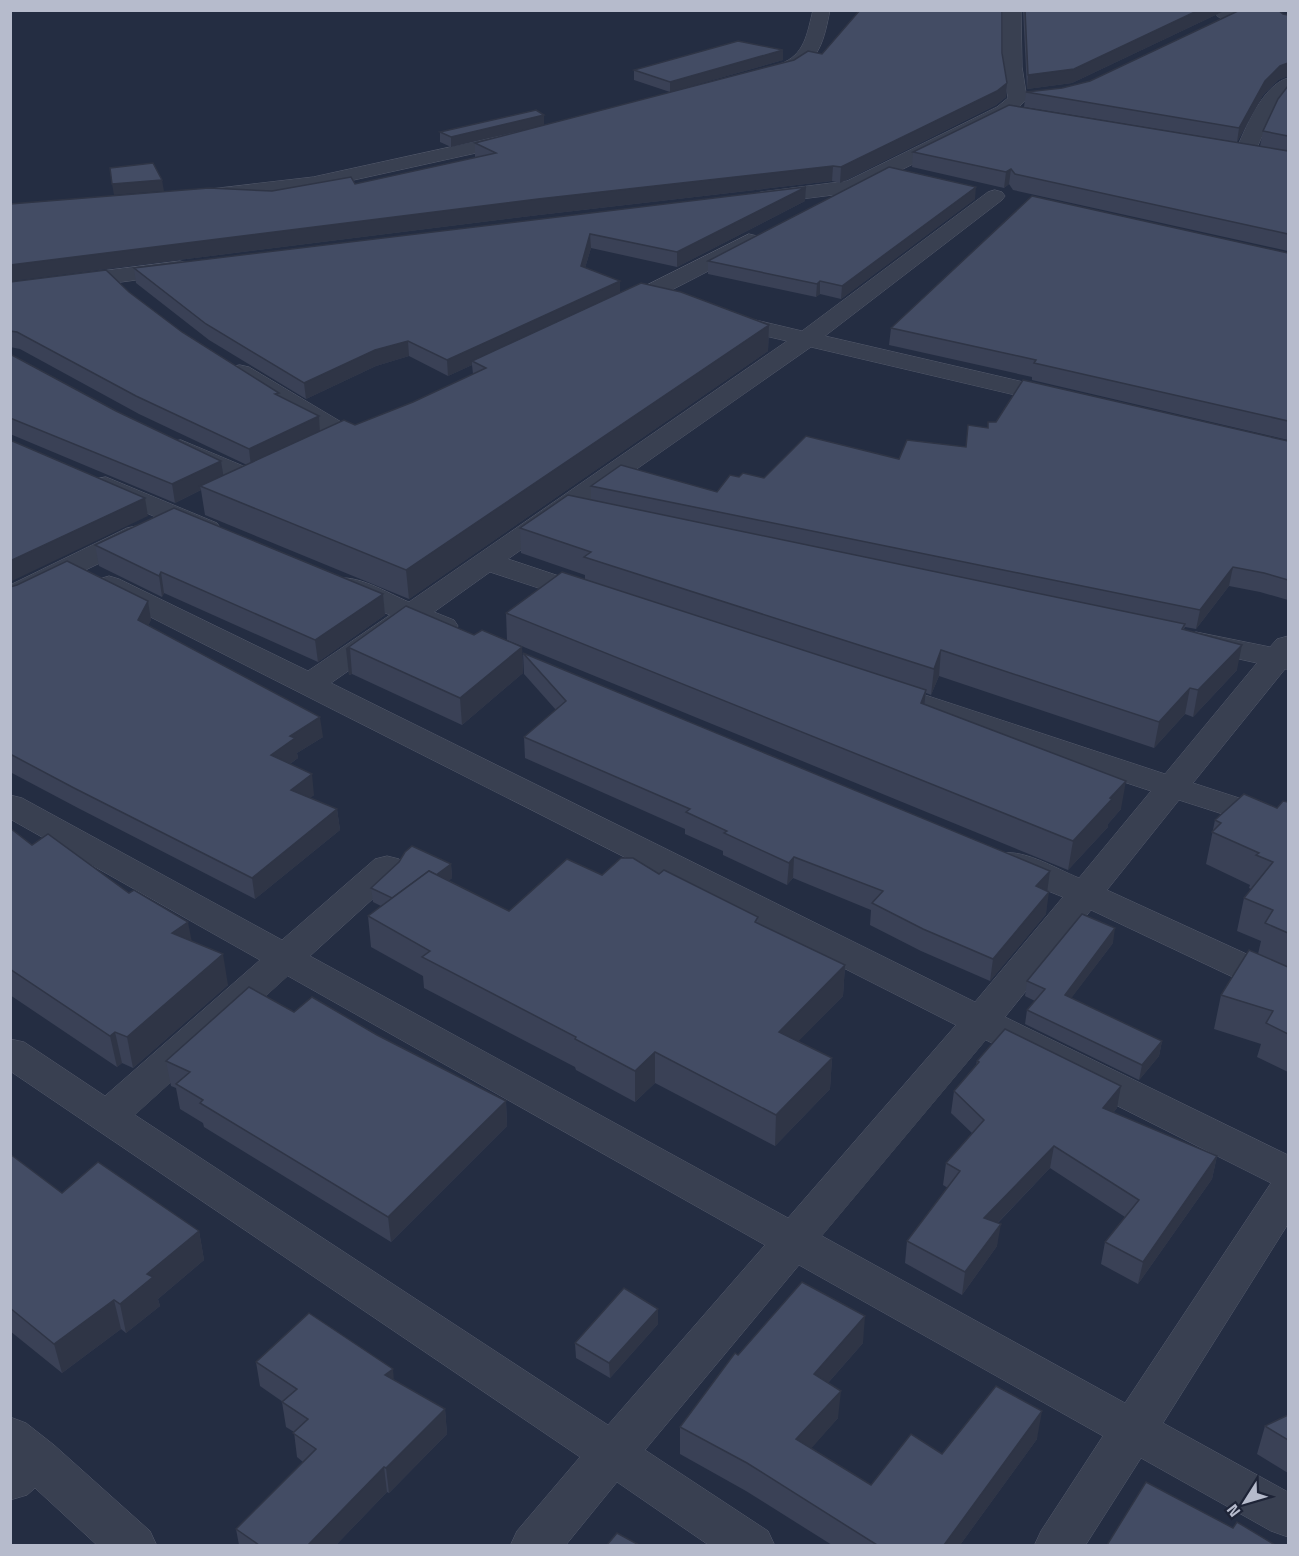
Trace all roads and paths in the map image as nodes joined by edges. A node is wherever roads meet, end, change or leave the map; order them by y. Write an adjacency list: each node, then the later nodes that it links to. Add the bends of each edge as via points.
1 (822, 10): 3 (street, via 803,62)
2 (1012, 10): 6 (street)
3 (756, 76)
4 (1288, 84): 8 (street, via 1264,110 1254,154)
5 (1039, 97): 6 (street)
6 (1017, 108): 9 (street)
7 (534, 135): 12 (street, via 313,183)
8 (1224, 149)
9 (884, 170): 10 (street); 11 (street)
10 (917, 178)
11 (852, 187): 14 (street); 17 (street)
12 (196, 196)
13 (995, 197): 21 (street)
14 (736, 200)
15 (197, 266): 16 (street, via 122,285)
16 (10, 290)
17 (638, 299): 18 (street); 20 (street)
18 (672, 307)
19 (705, 315): 21 (street)
20 (599, 318)
21 (806, 339): 23 (street); 27 (street)
22 (218, 358): 24 (street)
23 (1082, 403)
24 (345, 434)
25 (157, 436): 29 (street, via 261,474)
26 (76, 473): 29 (street)
27 (562, 508): 28 (street); 31 (street)
28 (597, 515)
29 (175, 516): 30 (street); 32 (street)
30 (228, 538)
31 (485, 561): 35 (street); 36 (street)
32 (71, 566): 34 (street); 40 (street)
33 (314, 573): 36 (street)
34 (10, 596)
35 (620, 605)
36 (410, 613): 37 (street); 40 (street)
37 (465, 636)
38 (1172, 636): 39 (street)
39 (1285, 654): 42 (street)
40 (310, 684): 50 (street)
41 (878, 690): 42 (street)
42 (1170, 787): 44 (street); 47 (street)
43 (10, 805): 48 (street)
44 (1288, 825)
45 (986, 852): 47 (street)
46 (387, 867): 48 (street)
47 (1085, 893): 49 (street); 50 (street)
48 (284, 957): 52 (street); 55 (street)
49 (1288, 988)
50 (980, 1022): 53 (street); 55 (street)
51 (10, 1052): 52 (street)
52 (107, 1117): 57 (street)
53 (1288, 1173)
54 (1288, 1190): 56 (street)
55 (792, 1241): 56 (street); 57 (street)
56 (1133, 1431): 59 (street); 63 (street)
57 (611, 1454): 61 (street); 62 (street)
58 (19, 1459): 60 (street)
59 (1288, 1516)
60 (134, 1545)
61 (534, 1545)
62 (751, 1545)
63 (1058, 1545)

